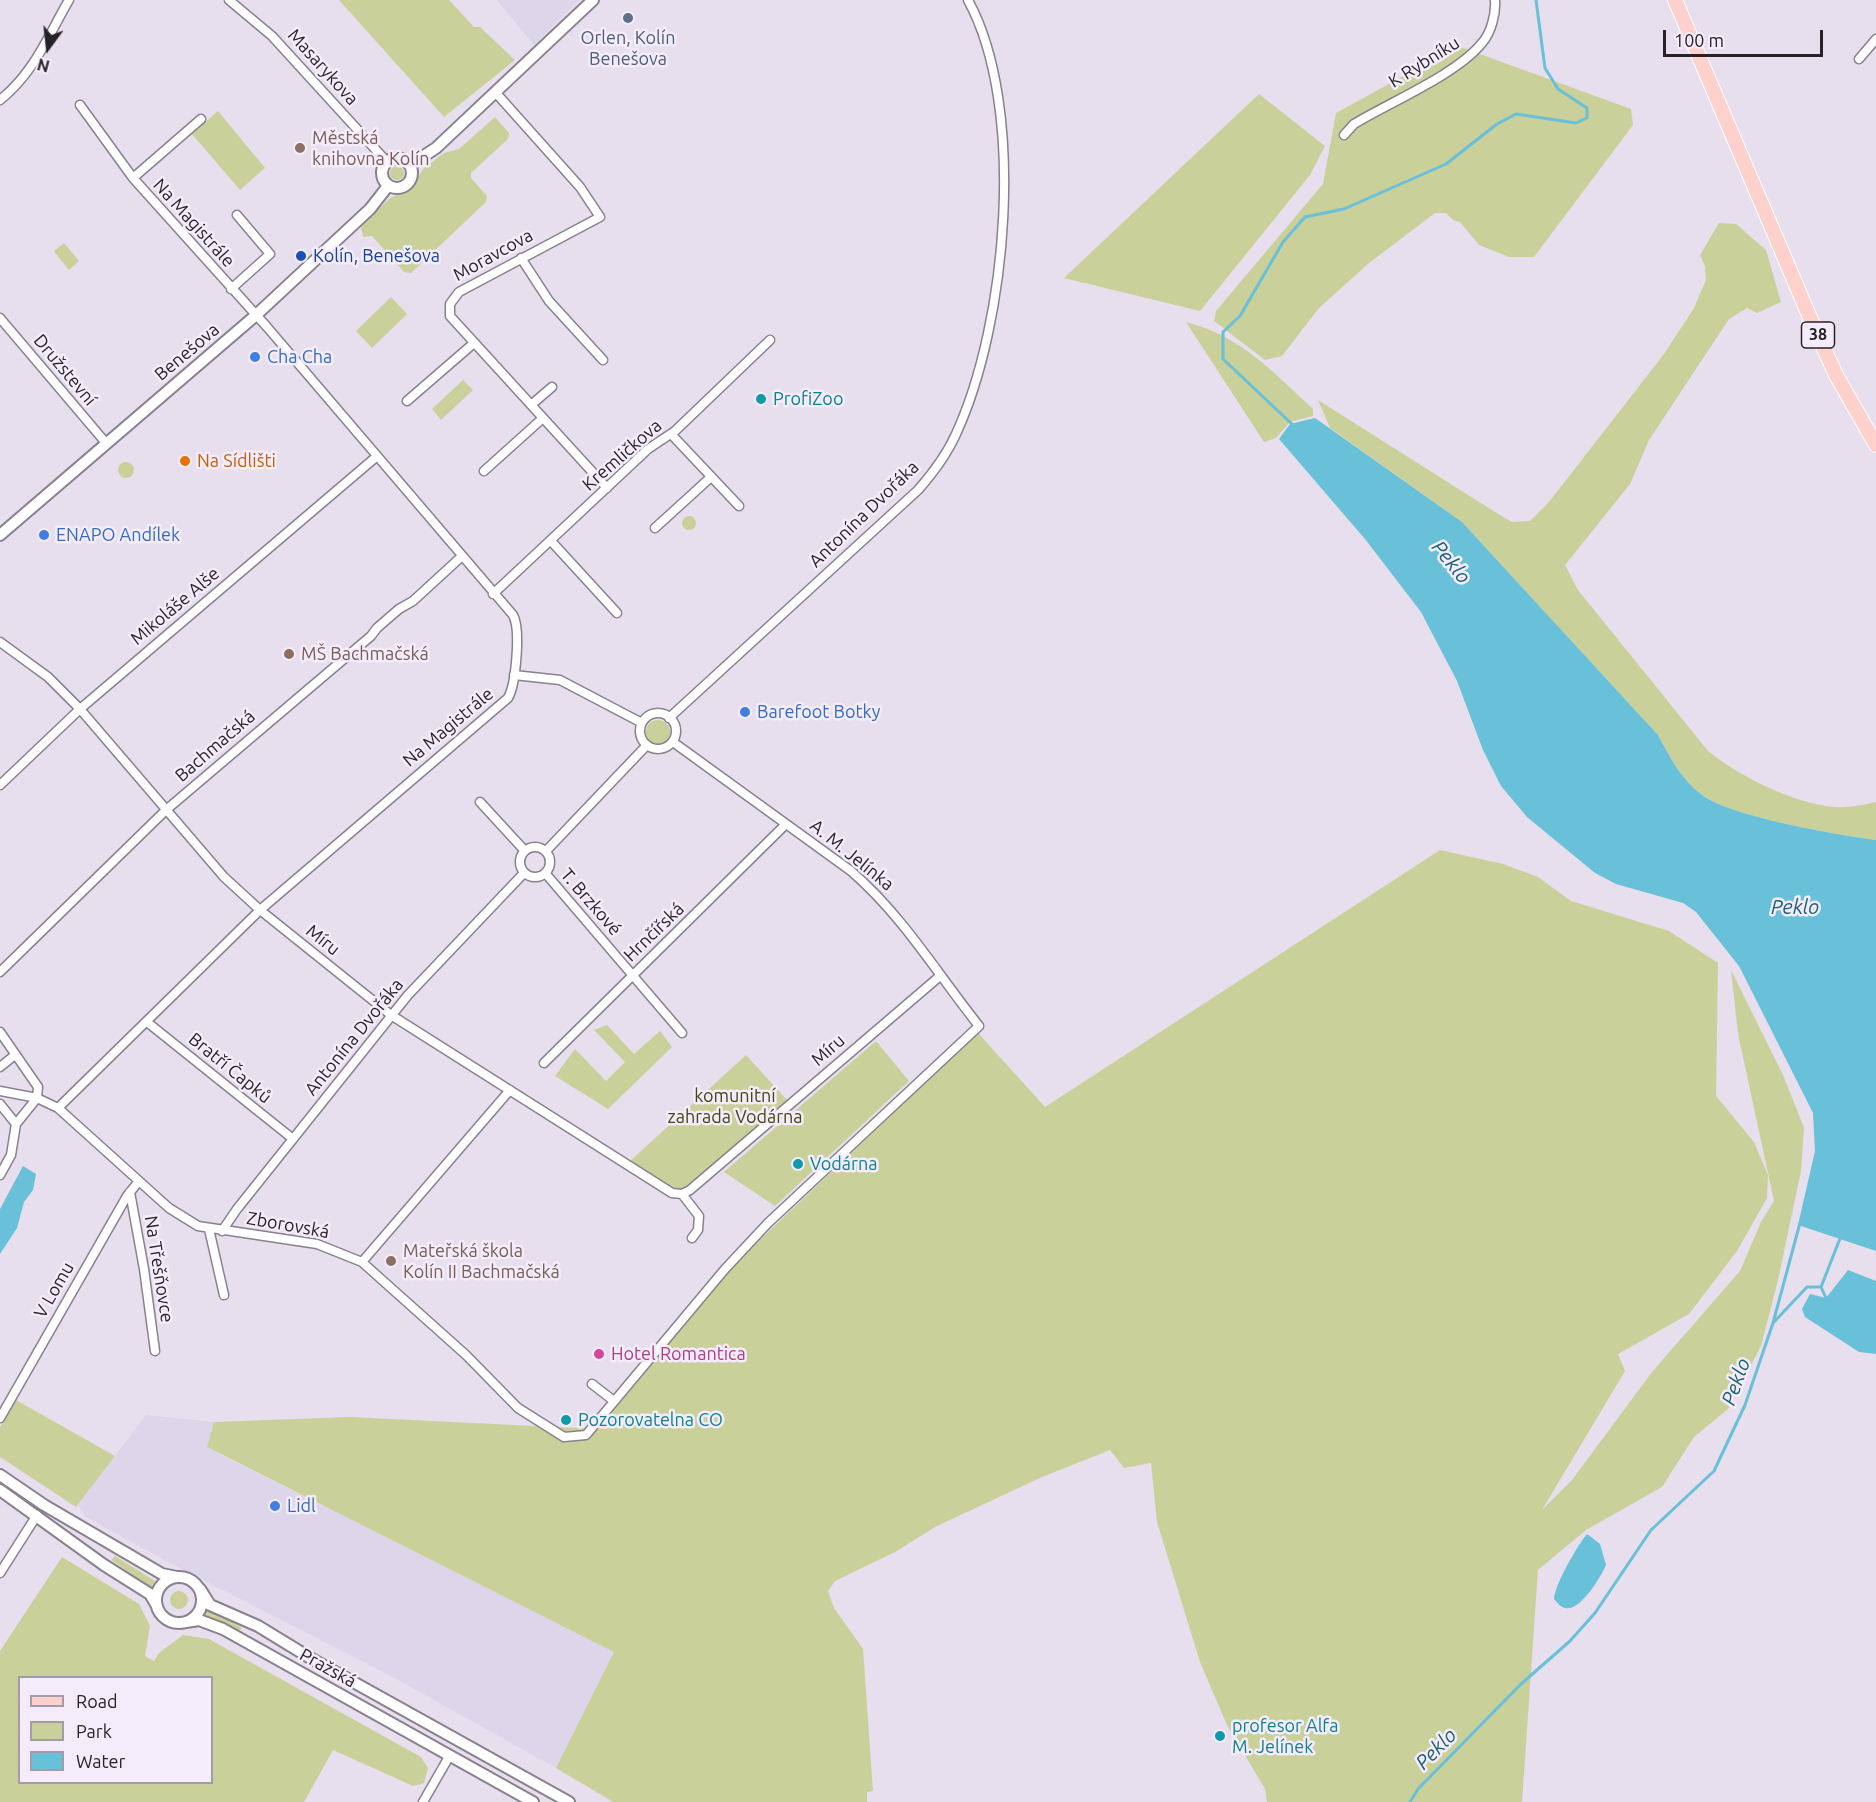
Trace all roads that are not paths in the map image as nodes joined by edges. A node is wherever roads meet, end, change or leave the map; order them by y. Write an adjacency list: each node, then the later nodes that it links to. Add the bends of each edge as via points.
1 (69, 0): 10 (street, via 48,42)
2 (229, 0): 14 (street, Masarykova, via 272,36)
3 (593, 0): 9 (street, Benešova)
4 (968, 0): 47 (street, Antonína Dvořáka, via 991,55 999,108 1002,238 990,320 963,417 929,477)
5 (1495, 0): 13 (street, K Rybníku, via 1492,24 1481,45 1455,66 1354,124)
6 (1675, 0): 32 (main road, 38, via 1836,375)
7 (1876, 39): 8 (street)
8 (1859, 59)
9 (496, 93): 15 (street, Benešova, via 436,148); 19 (street, Moravcova, via 580,187 600,217)
10 (0, 100)
11 (80, 105): 16 (street, Na Magistrále)
12 (201, 119): 16 (street, Na Magistrále)
13 (1344, 135)
14 (387, 162): 15 (street, via 399,158); 17 (street, via 382,174)
15 (410, 165): 17 (street, Benešova, via 412,177 408,184)
16 (133, 178): 20 (street, Na Magistrále)
17 (388, 186): 21 (street, Benešova, via 370,209)
18 (237, 214): 20 (street, Na Magistrále, via 270,254)
19 (521, 258): 24 (street, Moravcova, via 453,297 450,316); 25 (street, via 549,301)
20 (231, 289): 21 (street, Na Magistrále)
21 (255, 316): 31 (street, Benešova); 33 (street, Na Magistrále)
22 (0, 318): 31 (street, Družstevní)
23 (770, 340): 30 (street, Kremličkova)
24 (474, 343): 27 (street); 28 (street, Moravcova)
25 (603, 360)
26 (552, 387): 28 (street)
27 (407, 401)
28 (531, 405): 29 (street, Moravcova)
29 (543, 418): 34 (street); 36 (street, Moravcova)
30 (671, 434): 35 (street); 36 (street, Kremličkova, via 648,449)
31 (106, 443): 39 (street, Benešova)
32 (1876, 445)
33 (376, 457): 41 (street, Na Magistrále); 46 (street, Mikoláše Alše)
34 (484, 471)
35 (711, 477): 37 (street); 38 (street)
36 (607, 488): 40 (street, Kremličkova)
37 (739, 507)
38 (655, 528)
39 (0, 535)
40 (551, 541): 42 (street, Kremličkova); 43 (street)
41 (461, 556): 42 (street, Na Magistrále); 53 (street, Bachmačská)
42 (493, 594): 45 (street, Na Magistrále, via 517,625)
43 (617, 613)
44 (0, 642): 46 (street, Míru, via 48,677)
45 (514, 675): 48 (street, via 560,680); 59 (street, Na Magistrále, via 511,694 504,703)
46 (80, 708): 51 (street, Mikoláše Alše); 53 (street, Míru)
47 (669, 718): 48 (street, via 655,714); 49 (street, via 676,729)
48 (642, 723): 50 (street, via 641,735)
49 (673, 742): 50 (street, via 662,749); 54 (street, A. M. Jelínka)
50 (646, 745): 56 (street)
51 (0, 785)
52 (480, 802): 55 (street)
53 (166, 810): 59 (street, Míru, via 224,877); 60 (street, Bachmačská)
54 (786, 825): 61 (street, Hrnčířská); 62 (street, A. M. Jelínka, via 874,891 908,929)
55 (525, 851): 56 (street, via 533,847); 57 (street, via 520,862)
56 (546, 851): 58 (street, via 551,863)
57 (524, 873): 58 (street, via 532,878); 63 (street, Antonína Dvořáka)
58 (546, 874): 61 (street, T. Brzkové)
59 (260, 910): 63 (street, Míru); 64 (street, Na Magistrále)
60 (0, 972)
61 (632, 976): 67 (street, T. Brzkové); 69 (street, Hrnčířská)
62 (940, 976): 65 (street, A. M. Jelínka); 81 (street, Míru)
63 (391, 1015): 71 (street, Míru); 77 (street, Antonína Dvořáka)
64 (147, 1022): 75 (street, Na Magistrále); 77 (street, Bratří Čapků)
65 (979, 1026): 89 (street, Zborovská, via 768,1223)
66 (0, 1032): 68 (street)
67 (682, 1033)
68 (15, 1055): 70 (street); 73 (street, via 38,1086)
69 (544, 1062)
70 (0, 1067)
71 (510, 1090): 81 (street, Míru, via 672,1193); 85 (street)
72 (0, 1091): 73 (street, Zborovská)
73 (37, 1098): 75 (street, Zborovská); 76 (street)
74 (0, 1104): 76 (street)
75 (58, 1108): 79 (street, Zborovská)
76 (16, 1124): 78 (street, via 11,1155)
77 (293, 1139): 83 (street, Antonína Dvořáka)
78 (0, 1175)
79 (139, 1181): 80 (street, V Lomu); 82 (street, Zborovská, via 169,1208)
80 (130, 1192): 87 (street, Na Třešňovce); 90 (street, V Lomu)
81 (682, 1194): 84 (street, via 699,1216 698,1230)
82 (208, 1229): 83 (street, Zborovská); 86 (street)
83 (222, 1232): 85 (street, Zborovská, via 317,1244)
84 (692, 1238)
85 (362, 1262): 89 (street, Zborovská, via 466,1355 518,1408 564,1437 586,1434)
86 (224, 1295)
87 (155, 1351)
88 (592, 1384): 89 (street)
89 (614, 1401)
90 (0, 1418)
91 (0, 1475): 95 (street, via 162,1574)
92 (0, 1490): 93 (street)
93 (37, 1515): 94 (street); 97 (street, via 150,1594)
94 (0, 1573)
95 (177, 1577): 96 (street, via 193,1581); 97 (street, via 159,1588)
96 (200, 1589): 98 (street, via 201,1608); 102 (street, via 210,1605 258,1626)
97 (157, 1606): 98 (street, via 168,1620)
98 (186, 1622): 99 (street, Pražská, via 199,1620 223,1629)
99 (450, 1755): 100 (street); 101 (street, Pražská)
100 (423, 1802)
101 (533, 1802)
102 (569, 1802)

